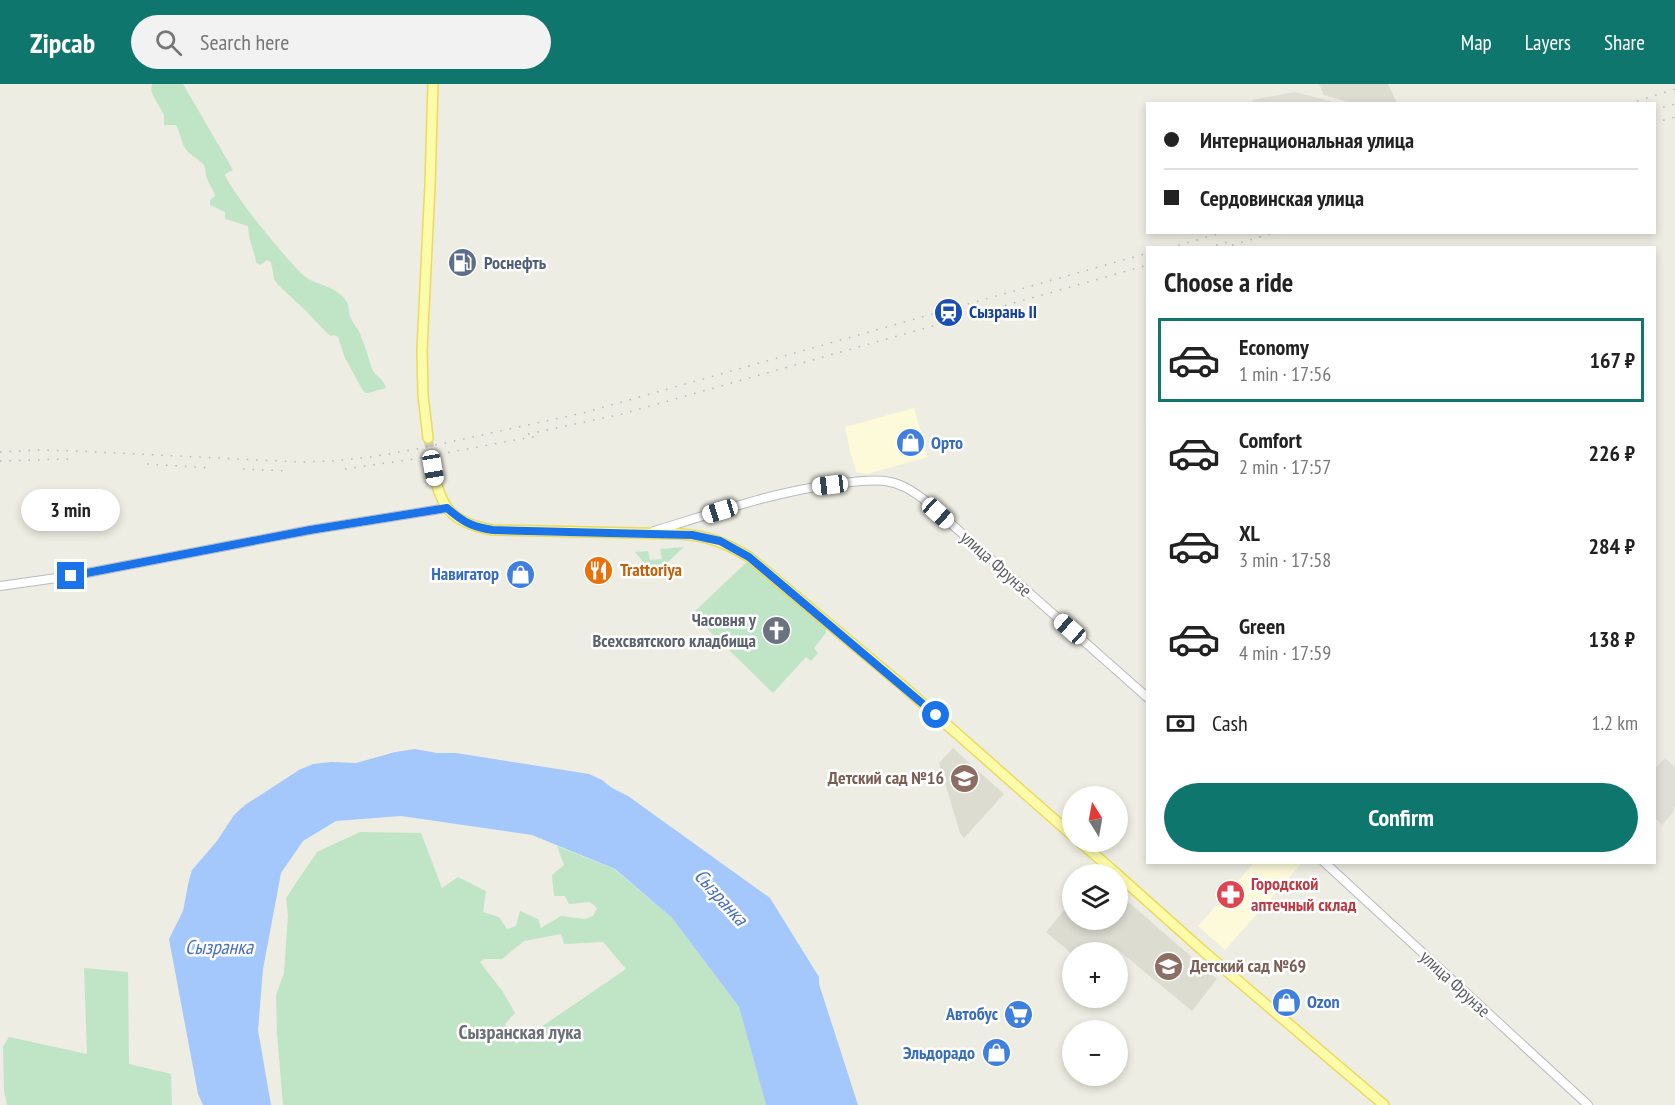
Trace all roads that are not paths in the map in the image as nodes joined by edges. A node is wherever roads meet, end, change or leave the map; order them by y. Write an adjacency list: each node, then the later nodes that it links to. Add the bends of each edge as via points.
1 (433, 84): 2 (main road, via 422,350)
2 (428, 438)
3 (433, 468): 4 (main road, via 439,496)
4 (447, 508): 6 (main road, via 474,527 493,530); 8 (street)
5 (690, 520): 6 (street, улица Фрунзе); 7 (street); 9 (street, улица Фрунзе, via 807,488 867,480 901,485 922,498)
6 (650, 533): 7 (main road)
7 (692, 535): 10 (main road, via 720,541 749,557)
8 (0, 586)
9 (1146, 696)
10 (1062, 826)
11 (1091, 852): 12 (main road)
12 (1105, 864)
13 (1326, 864): 16 (street, улица Фрунзе)
14 (1128, 885): 15 (main road)
15 (1384, 1105)
16 (1588, 1105)

